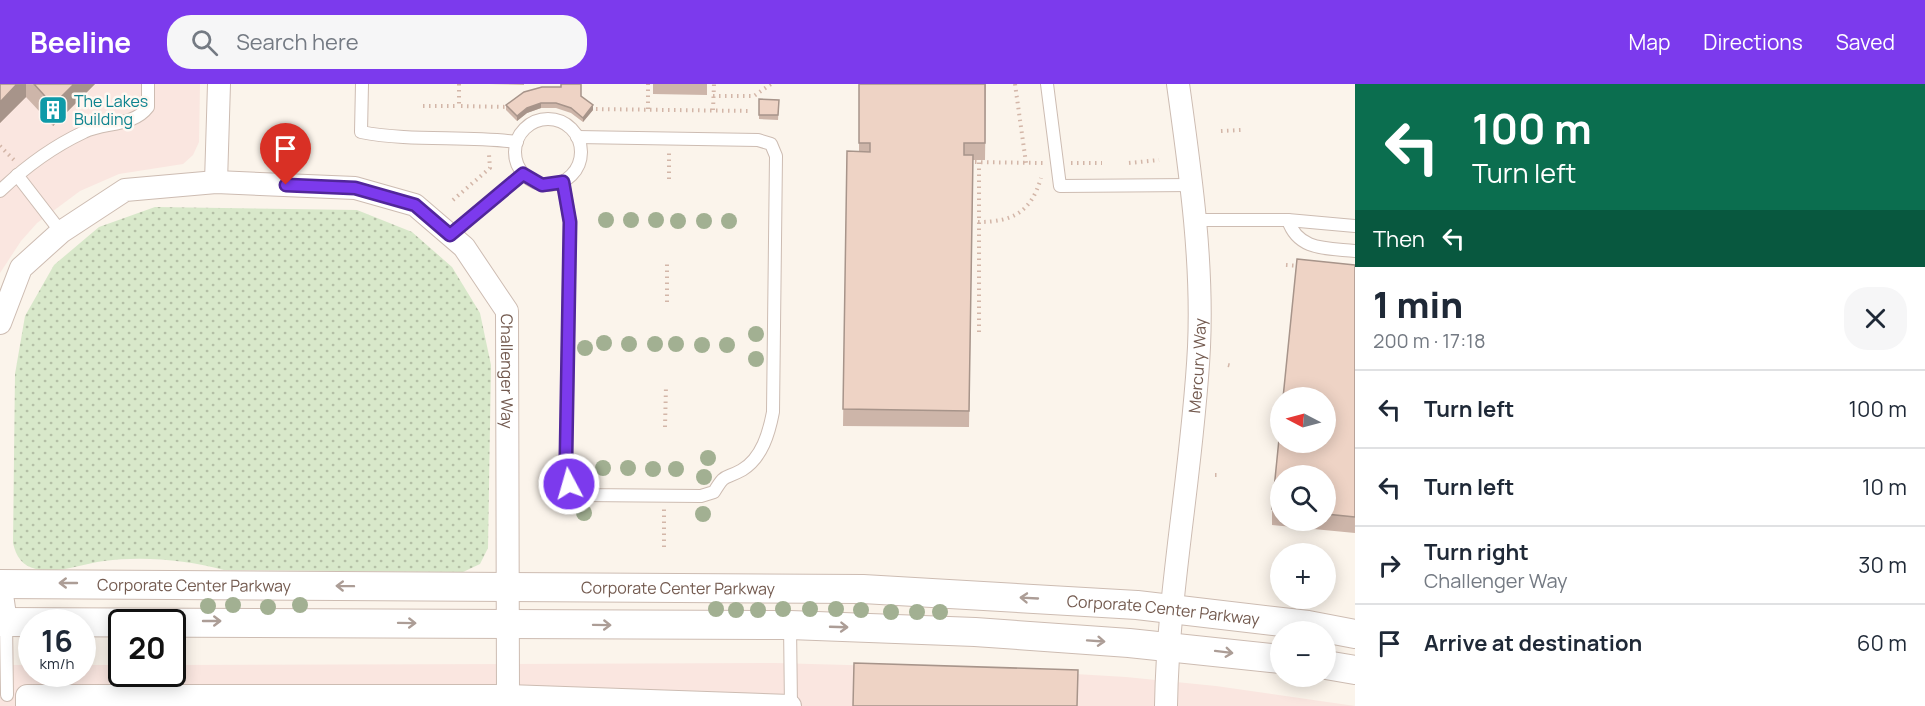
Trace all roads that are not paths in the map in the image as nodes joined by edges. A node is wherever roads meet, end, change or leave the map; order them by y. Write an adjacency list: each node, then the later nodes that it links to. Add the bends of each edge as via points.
1 (148, 84): 9 (lane, via 148,107 139,117 86,131)
2 (219, 84): 10 (street)
3 (362, 84): 7 (lane, via 361,132 386,137)
4 (1047, 84): 12 (lane, via 1060,186)
5 (1178, 84): 12 (street, Mercury Way)
6 (577, 137): 7 (lane, via 562,122 540,120 522,132); 11 (lane, via 581,158); 11 (lane, via 758,140 771,144 776,156 773,403 768,440 743,469 723,476 714,492 701,496 581,495 569,484 566,457 570,222)
7 (517, 142): 8 (lane, via 517,165)
8 (523, 174): 11 (lane, via 542,185); 18 (lane)
9 (17, 175): 13 (lane); 17 (lane)
10 (216, 182): 17 (street, Challenger Way, via 125,190); 18 (street, Challenger Way, via 355,188 415,205)
11 (563, 182)
12 (1192, 185): 14 (street, Mercury Way)
13 (0, 191)
14 (1195, 220): 15 (lane); 23 (street, Mercury Way, via 1198,369)
15 (1288, 220): 16 (lane); 19 (lane, via 1295,235 1306,244)
16 (1355, 226)
17 (61, 232): 20 (street, Challenger Way, via 21,268)
18 (450, 235): 22 (street, Challenger Way, via 464,247 507,311)
19 (1355, 250)
20 (0, 323)
21 (0, 583): 22 (street, Corporate Center Parkway, one-way to 21); 24 (street)
22 (509, 586): 23 (street, Corporate Center Parkway, one-way to 22, via 863,589); 25 (street, Challenger Way)
23 (1171, 609): 27 (street, Corporate Center Parkway); 28 (street, Mercury Way)
24 (3, 622): 25 (street, one-way to 25); 33 (lane)
25 (509, 624): 26 (street, one-way to 26); 32 (street, Challenger Way)
26 (790, 625): 28 (street, one-way to 28, via 975,632); 34 (lane)
27 (1355, 634)
28 (1167, 646): 29 (street, one-way to 29); 35 (street, Mercury Way)
29 (1270, 658)
30 (1336, 667): 31 (street)
31 (1355, 670)
32 (508, 696): 33 (street); 34 (street)
33 (15, 698)
34 (790, 706)
35 (1166, 706)

